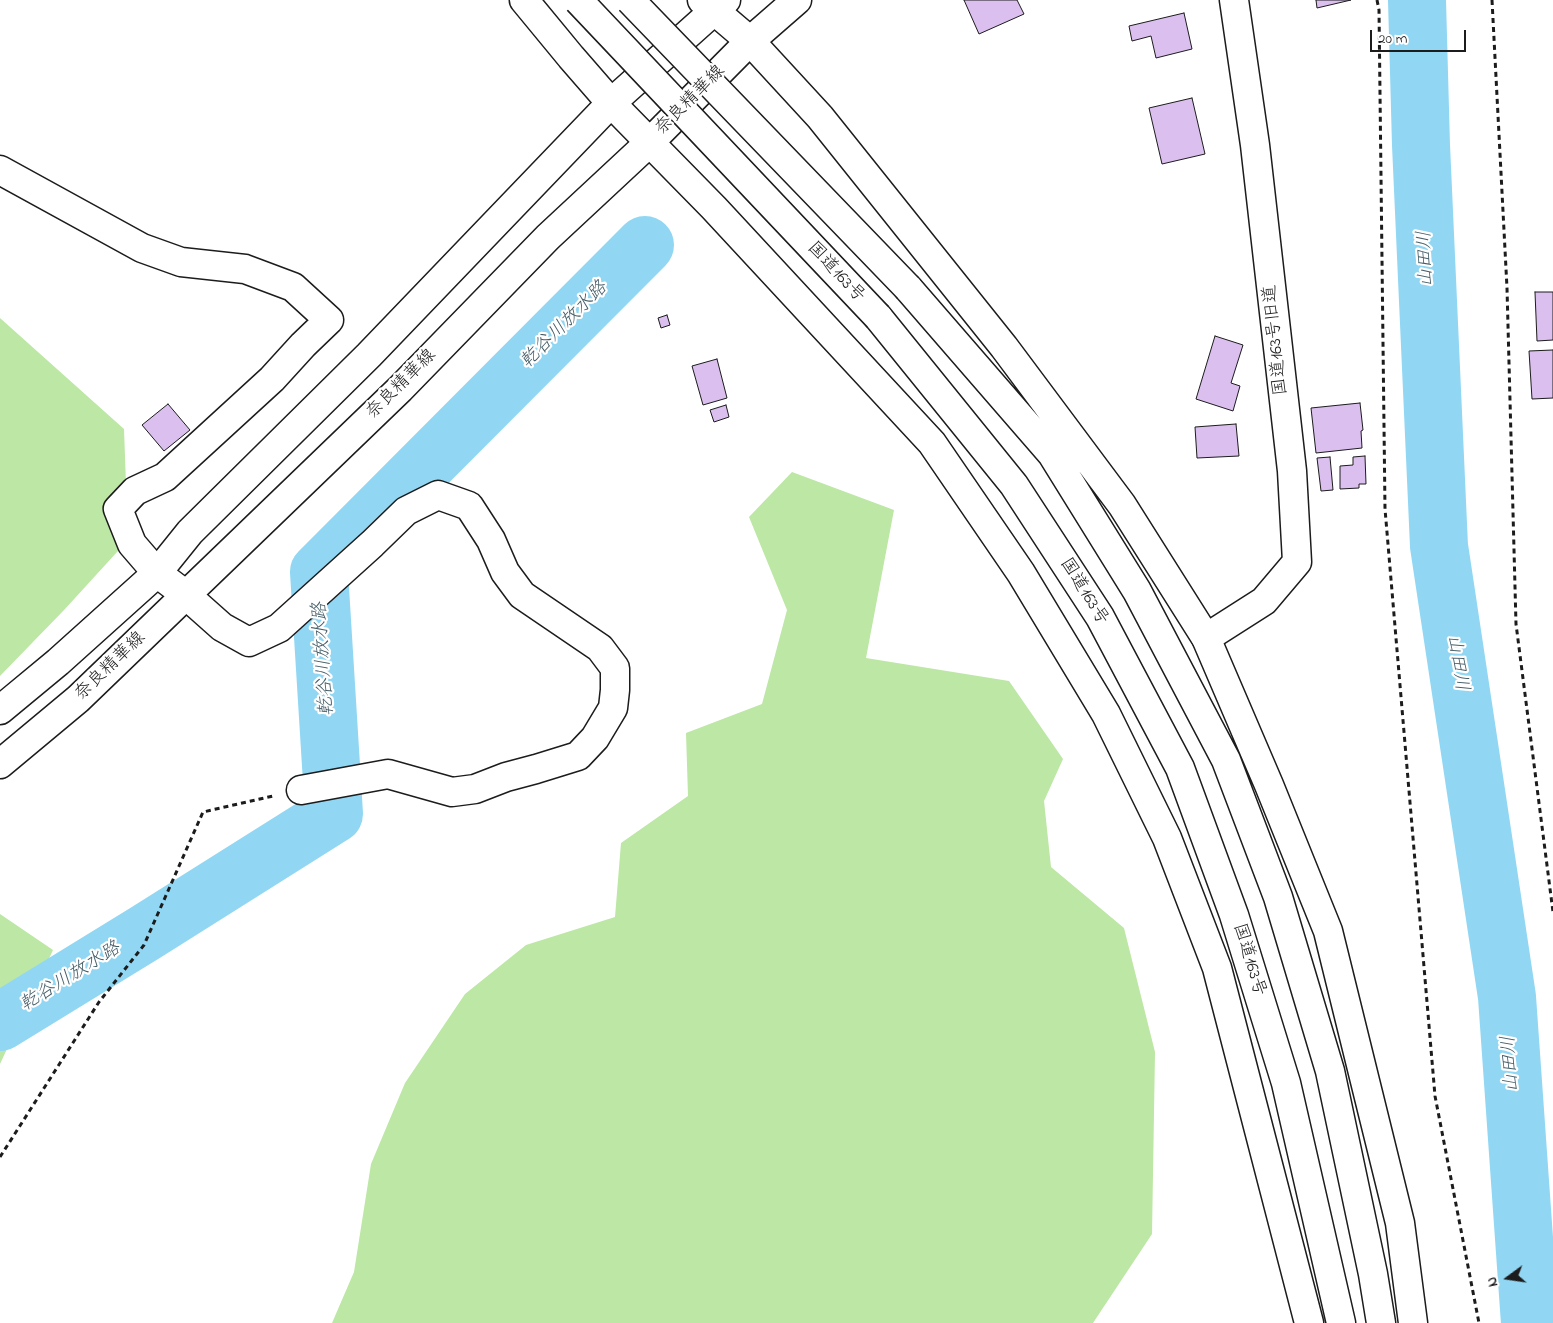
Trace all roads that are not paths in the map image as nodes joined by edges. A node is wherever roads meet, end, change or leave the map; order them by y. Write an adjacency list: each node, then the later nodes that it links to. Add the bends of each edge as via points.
1 (524, 0): 8 (main road)
2 (578, 0): 18 (main road, 国道163号, bridge, via 878,317 1014,485 1100,617 1180,768 1234,915 1286,1083)
3 (630, 0): 19 (main road, bridge, via 908,288 1052,454 1137,591 1226,760 1278,897 1330,1071)
4 (798, 0): 7 (main road, 奈良精華線)
5 (1234, 0): 13 (main road, 国道163号旧道, via 1292,471 1297,562 1264,601)
6 (714, 4): 7 (main road); 8 (main road)
7 (750, 41): 9 (main road, 奈良精華線); 13 (main road, via 820,117 1004,347 1122,505)
8 (611, 103): 9 (main road); 11 (main road, via 369,355 190,532)
9 (650, 142): 12 (main road, 奈良精華線, via 548,237 393,395); 17 (main road, via 932,443 1021,573 1106,714 1167,838 1217,968)
10 (0, 170): 11 (main road, via 142,248 181,262 245,269 292,287 329,320 272,380 165,477 134,491 118,509 132,544)
11 (156, 573): 12 (main road); 14 (main road)
12 (186, 595): 15 (main road, 奈良精華線, via 78,699); 16 (main road, via 222,627 249,642 279,628 406,511 438,495 469,506 505,572 522,595 600,648 615,668 613,708 595,738 578,756 506,776 475,789 452,792 388,774)
13 (1206, 638): 20 (main road, via 1328,931 1400,1223)
14 (0, 710)
15 (0, 764)
16 (301, 790)
17 (1309, 1323)
18 (1341, 1323)
19 (1382, 1323)
20 (1413, 1323)

